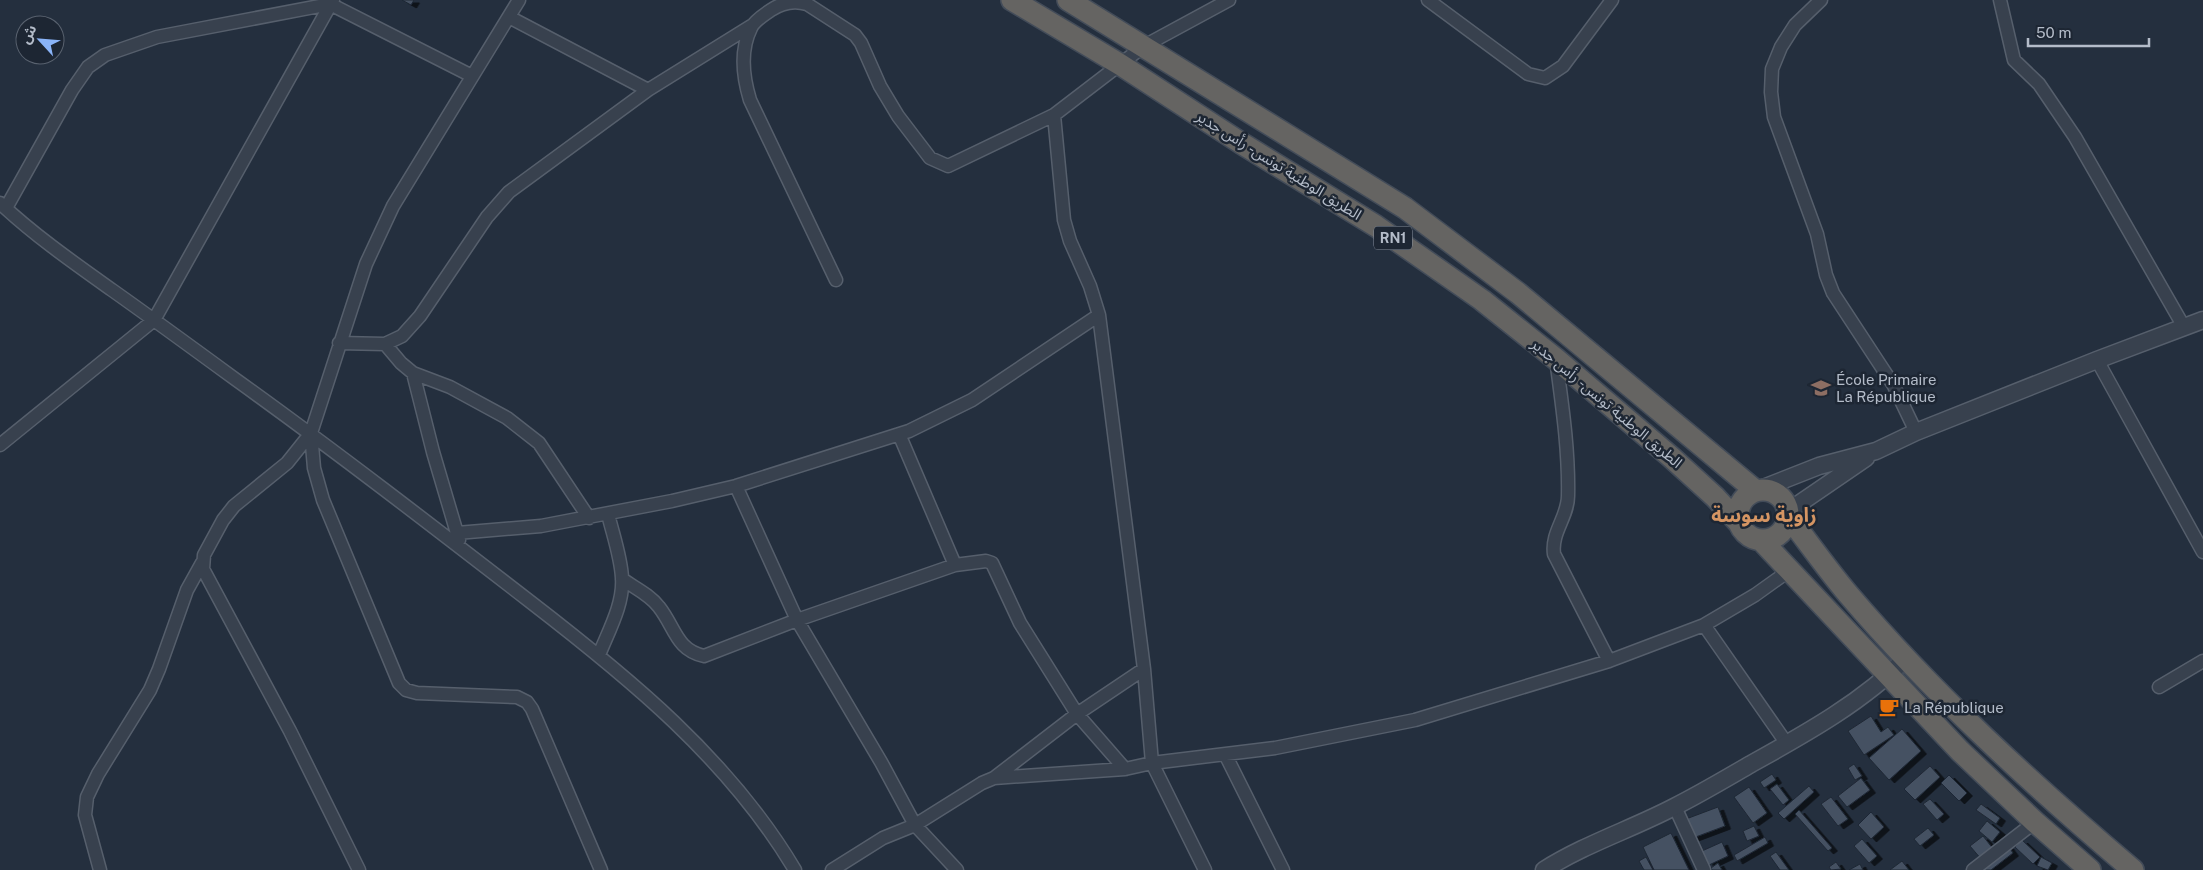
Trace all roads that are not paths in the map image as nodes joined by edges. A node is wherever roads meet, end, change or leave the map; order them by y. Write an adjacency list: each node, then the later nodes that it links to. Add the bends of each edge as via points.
1 (519, 0): 10 (street)
2 (1012, 0): 13 (highway, الطريق الوطنية تونس - رأس جدير / RN1)
3 (1068, 0): 12 (highway, الطريق الوطنية تونس - رأس جدير / RN1)
4 (1229, 0): 12 (street)
5 (1428, 0): 6 (street, via 1528,74 1545,78 1563,66)
6 (1612, 0)
7 (1820, 0): 28 (street, via 1795,25 1780,47 1772,69 1774,117 1817,234 1833,293 1894,386)
8 (2000, 0): 22 (street, via 2014,60 2039,84 2075,137)
9 (332, 2): 14 (street); 17 (street, via 157,37 105,55 88,67 72,90); 20 (street)
10 (509, 17): 14 (street); 15 (street)
11 (751, 26): 15 (street); 16 (street, via 780,4 800,2 855,35 898,116 930,158 942,165 955,164); 18 (street, via 744,54 750,100)
12 (1144, 46): 13 (street); 34 (highway, الطريق الوطنية تونس - رأس جدير / RN1, via 1405,208 1518,293)
13 (1121, 65): 16 (street); 25 (highway, الطريق الوطنية تونس - رأس جدير / RN1, via 1376,226 1482,300)
14 (472, 76): 23 (street, via 393,206 366,264)
15 (648, 90): 24 (street, via 509,192 487,217 420,316 402,336)
16 (1054, 115): 19 (street, via 1064,220)
17 (3, 206): 20 (street, via 74,263)
18 (836, 280)
19 (1099, 315): 30 (street, via 972,400); 53 (street)
20 (154, 320): 29 (street); 31 (street)
21 (2203, 320): 22 (street)
22 (2184, 327): 26 (street)
23 (339, 343): 24 (street); 29 (street)
24 (385, 344): 27 (street)
25 (1556, 359): 38 (highway, الطريق الوطنية تونس - رأس جدير / RN1, via 1715,497); 51 (street, via 1568,460 1568,498 1553,544 1554,554)
26 (2097, 360): 28 (street); 42 (street)
27 (413, 373): 37 (street, via 450,387 507,418 539,443); 39 (street)
28 (1916, 432): 32 (street)
29 (311, 433): 41 (street); 43 (street, via 287,463 234,506 223,520); 68 (street, via 314,468 323,500 399,683 406,690 417,693 516,697 527,702)
30 (899, 434): 33 (street); 44 (street)
31 (0, 445)
32 (1876, 450): 34 (street, via 1819,466); 36 (street)
33 (736, 486): 35 (street); 47 (street)
34 (1757, 491): 36 (highway, RN1, via 1777,495 1786,505); 38 (highway, via 1743,500 1739,507)
35 (608, 514): 37 (street); 46 (street)
36 (1788, 514): 40 (highway, via 1782,531 1769,540); 50 (highway, RN1, via 1849,594)
37 (589, 518): 39 (street, via 542,526)
38 (1739, 523): 40 (highway, RN1, via 1748,535)
39 (457, 533): 41 (street)
40 (1761, 540): 45 (highway, RN1)
41 (461, 548): 49 (street)
42 (2203, 552)
43 (202, 563): 66 (street, via 187,590 150,690 87,797 85,815); 67 (street)
44 (955, 565): 47 (street); 56 (street, via 992,563 1020,623)
45 (1790, 570): 48 (street); 54 (highway, RN1)
46 (622, 579): 47 (street, via 660,608 684,647 694,654 704,656); 49 (street, via 619,602)
47 (797, 620): 64 (street)
48 (1704, 625): 51 (street); 57 (street)
49 (600, 655): 69 (street, via 694,741 741,794)
50 (1907, 657): 54 (street); 77 (highway, RN1, via 2021,771)
51 (1609, 661): 58 (street, via 1415,720 1275,748)
52 (2203, 661): 55 (street)
53 (1144, 669): 56 (street); 59 (street)
54 (1888, 677): 57 (street); 63 (highway, RN1)
55 (2159, 687)
56 (1077, 714): 60 (street); 61 (street)
57 (1787, 744): 62 (street)
58 (1225, 754): 59 (street); 73 (street)
59 (1152, 763): 60 (street); 72 (street)
60 (1126, 769): 61 (street)
61 (994, 778): 64 (street)
62 (1674, 807): 74 (street); 75 (street)
63 (2035, 822): 65 (highway, RN1); 76 (street)
64 (915, 825): 70 (street, via 884,838); 71 (street)
65 (2087, 869)
66 (100, 870)
67 (359, 870)
68 (601, 870)
69 (795, 870)
70 (832, 870)
71 (957, 870)
72 (1205, 870)
73 (1283, 870)
74 (1544, 870)
75 (1704, 870)
76 (1973, 870)
77 (2133, 870)

